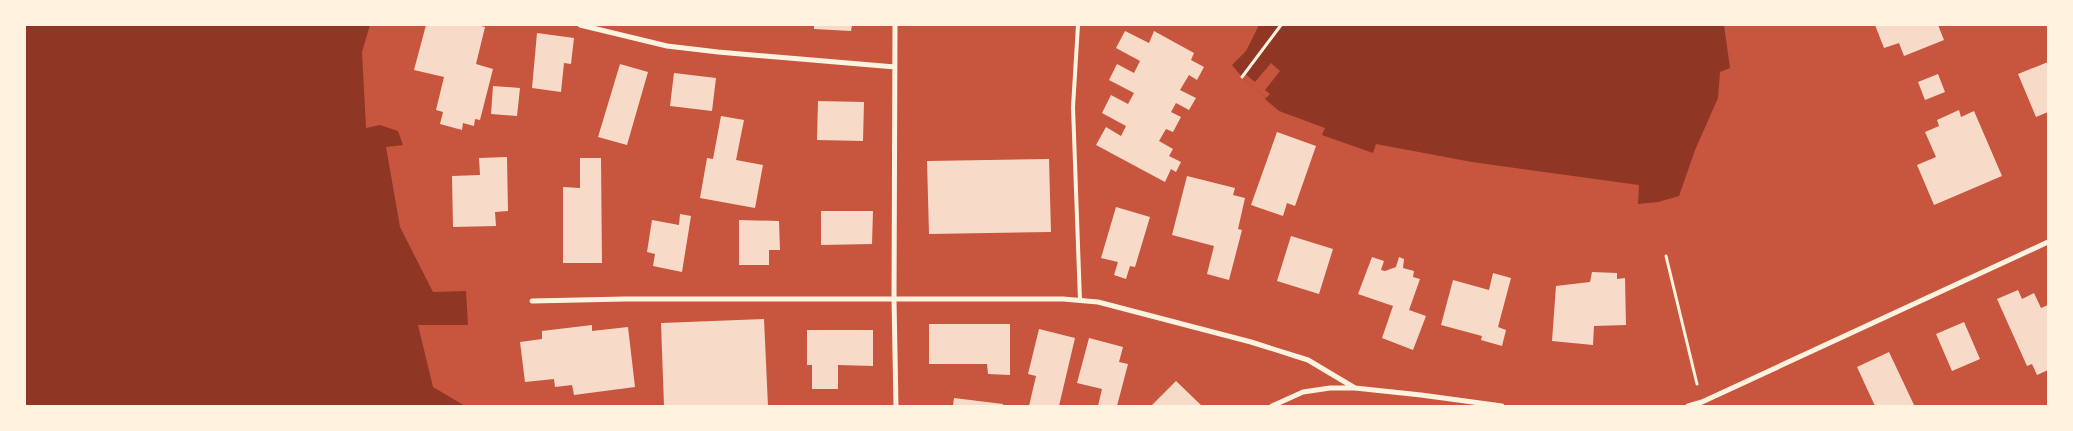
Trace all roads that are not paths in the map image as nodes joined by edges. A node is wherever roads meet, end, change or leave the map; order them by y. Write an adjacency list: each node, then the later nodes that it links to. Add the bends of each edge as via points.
1 (580, 25): 4 (street, via 667,46)
2 (896, 25): 4 (street)
3 (1078, 25): 7 (lane, via 1073,107)
4 (895, 67): 6 (street)
5 (2048, 242): 10 (street)
6 (894, 300): 7 (street); 8 (street); 11 (street)
7 (1080, 300): 9 (street, via 1152,315 1300,357)
8 (532, 301)
9 (1355, 388): 12 (street, via 1303,392); 13 (street)
10 (1702, 404): 14 (street)
11 (896, 406)
12 (1272, 406)
13 (1502, 406)
14 (1688, 406)

